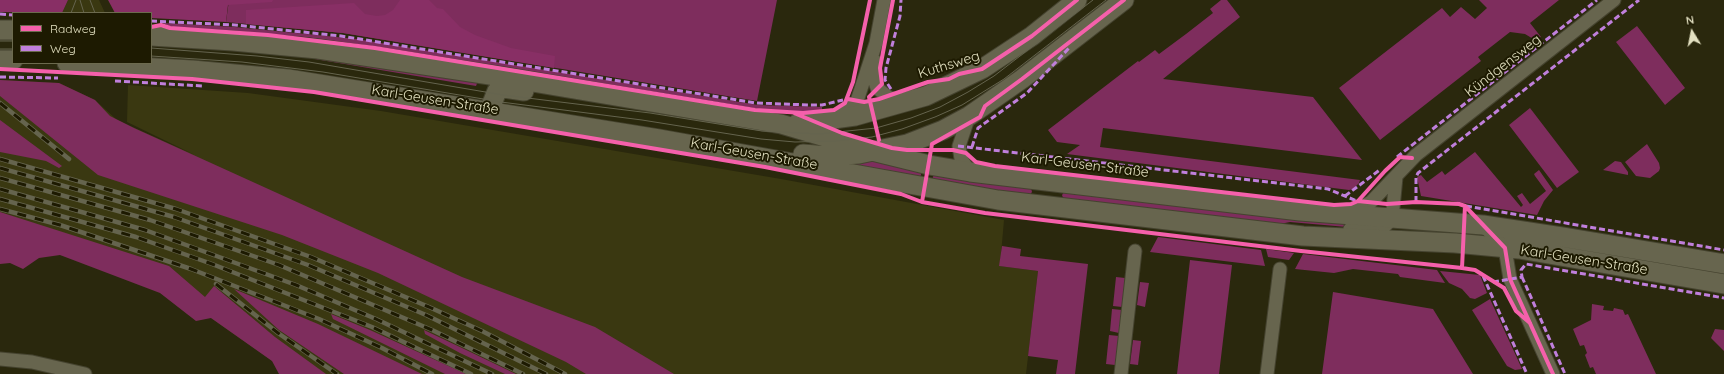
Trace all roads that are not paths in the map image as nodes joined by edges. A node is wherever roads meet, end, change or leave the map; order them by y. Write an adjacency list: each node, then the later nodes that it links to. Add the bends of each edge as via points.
1 (884, 0): 9 (street)
2 (1077, 0): 8 (main road, Kuthsweg)
3 (1124, 0): 13 (main road, Kuthsweg)
4 (1614, 0): 23 (street, Kündgensweg, via 1422,150)
5 (0, 30): 6 (main road)
6 (12, 30)
7 (152, 36): 14 (main road, Karl-Geusen-Straße, via 275,44 368,56)
8 (1032, 36): 13 (main road, Kuthsweg, via 1058,27 1063,33 1060,42); 15 (main road, Kuthsweg, via 982,69)
9 (876, 43): 15 (street, via 874,73 877,88 888,97); 18 (street, via 857,101)
10 (0, 60): 11 (main road)
11 (12, 60)
12 (85, 64): 16 (main road, Karl-Geusen-Straße, via 288,79)
13 (1022, 79): 17 (main road, Kuthsweg)
14 (609, 95): 16 (main road, via 562,96 504,88 495,93); 19 (main road, Karl-Geusen-Straße)
15 (906, 103): 18 (main road, Kuthsweg)
16 (489, 111): 20 (main road, Karl-Geusen-Straße)
17 (969, 116): 21 (main road, Kuthsweg, via 922,139); 22 (street, via 959,146 961,159)
18 (838, 119): 19 (main road, Karl-Geusen-Straße)
19 (781, 124): 21 (main road, Karl-Geusen-Straße)
20 (659, 139): 21 (main road, Karl-Geusen-Straße, via 700,136 816,156); 25 (main road, Karl-Geusen-Straße, via 998,200)
21 (872, 151): 22 (main road, Karl-Geusen-Straße)
22 (970, 172): 24 (main road, Karl-Geusen-Straße)
23 (1396, 177): 26 (street, Kündgensweg, via 1371,202); 27 (street)
24 (1049, 182): 25 (main road); 26 (main road, Karl-Geusen-Straße)
25 (1045, 206): 29 (main road, Karl-Geusen-Straße)
26 (1347, 216): 27 (main road, Karl-Geusen-Straße)
27 (1392, 219): 28 (main road, Karl-Geusen-Straße); 29 (street, via 1385,226 1376,229 1331,228)
28 (1483, 225): 30 (main road, Karl-Geusen-Straße); 31 (street)
29 (1303, 236): 31 (main road, Karl-Geusen-Straße, via 1456,243)
30 (1606, 244): 31 (street, via 1584,249 1533,241); 33 (main road, Karl-Geusen-Straße)
31 (1505, 248): 35 (main road, Karl-Geusen-Straße); 40 (street, via 1510,279)
32 (1135, 251): 38 (street)
33 (1724, 264)
34 (1280, 269): 39 (street)
35 (1724, 284)
36 (0, 359): 37 (street, via 32,362)
37 (85, 374)
38 (1121, 374)
39 (1267, 374)
40 (1553, 374)

